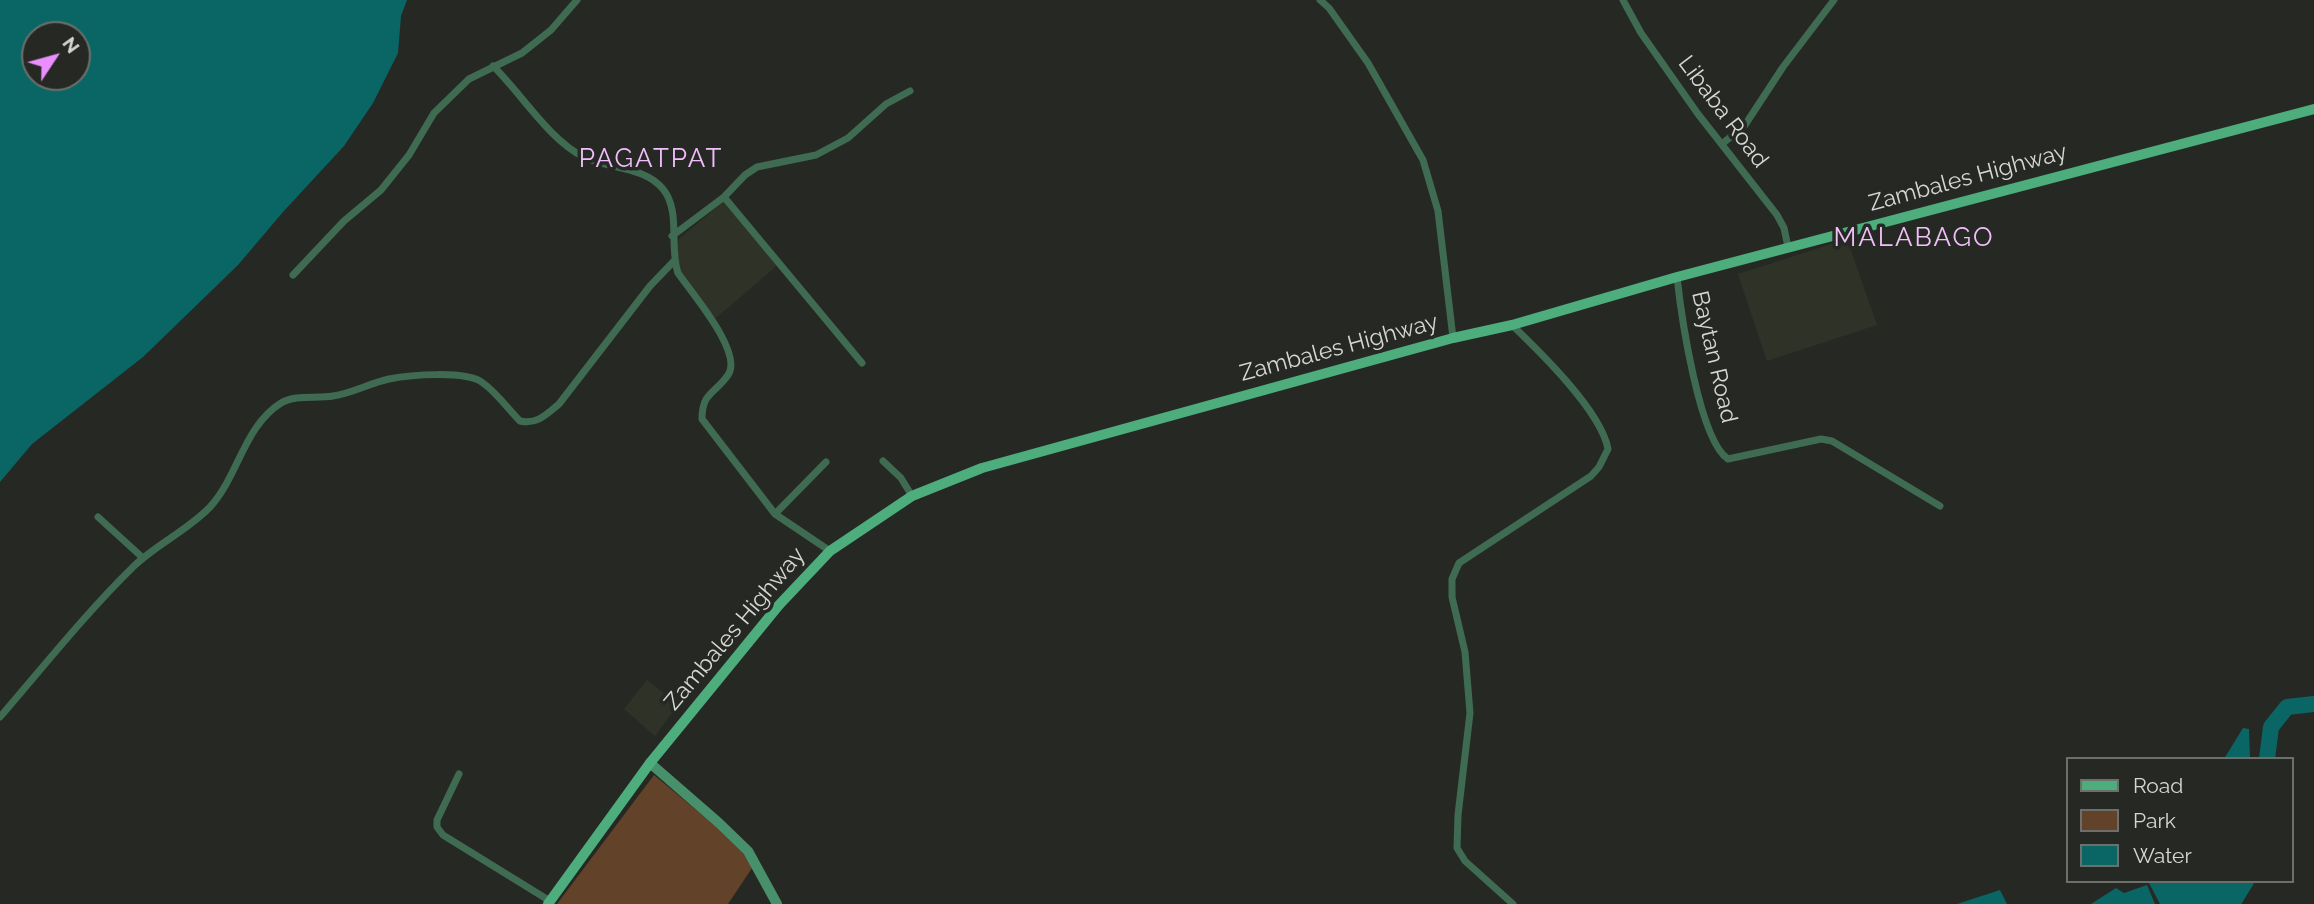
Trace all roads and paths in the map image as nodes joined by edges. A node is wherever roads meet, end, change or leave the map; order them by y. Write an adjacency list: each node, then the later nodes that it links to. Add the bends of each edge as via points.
1 (577, 0): 5 (street, via 551,30 522,53)
2 (1320, 0): 16 (street, via 1368,62 1427,170 1438,211)
3 (1623, 0): 8 (street, Libaba Road)
4 (1834, 0): 8 (street, via 1745,125)
5 (493, 66): 10 (street, via 561,143 584,157 638,172 663,188 673,215); 13 (street, via 469,79 435,113 381,190)
6 (910, 91): 9 (street, via 886,104 848,138 816,155 757,167)
7 (2314, 109): 11 (main road, Zambales Highway)
8 (1722, 144): 11 (street, Libaba Road, via 1777,215)
9 (724, 197): 10 (street); 17 (street)
10 (673, 236): 12 (street)
11 (1788, 247): 14 (main road, Zambales Highway)
12 (674, 261): 22 (street, via 732,357 728,376 704,399 702,419); 25 (street, via 649,286 559,404 541,419 520,421 482,382 433,375 388,379 332,396 283,402 265,416 209,508)
13 (293, 275)
14 (1677, 277): 15 (main road, Zambales Highway); 21 (street, Baytan Road, via 1691,363 1707,423 1722,455 1728,459 1821,439 1832,441)
15 (1512, 325): 16 (main road, Zambales Highway); 31 (street, via 1573,390 1601,429 1608,449 1591,476 1459,563 1452,579 1470,713 1457,848 1465,861)
16 (1453, 338): 20 (main road, Zambales Highway, via 982,468)
17 (862, 363)
18 (883, 461): 20 (street)
19 (826, 462): 22 (street)
20 (912, 496): 24 (main road, Zambales Highway)
21 (1940, 506)
22 (775, 513): 24 (street)
23 (98, 517): 25 (street)
24 (830, 551): 27 (main road, Zambales Highway, via 779,605)
25 (144, 558): 26 (street, via 76,627)
26 (0, 717)
27 (650, 763): 29 (main road, Zambales Highway); 30 (street, via 748,852)
28 (459, 774): 29 (street, via 437,827)
29 (549, 903)
30 (777, 904)
31 (1513, 904)

